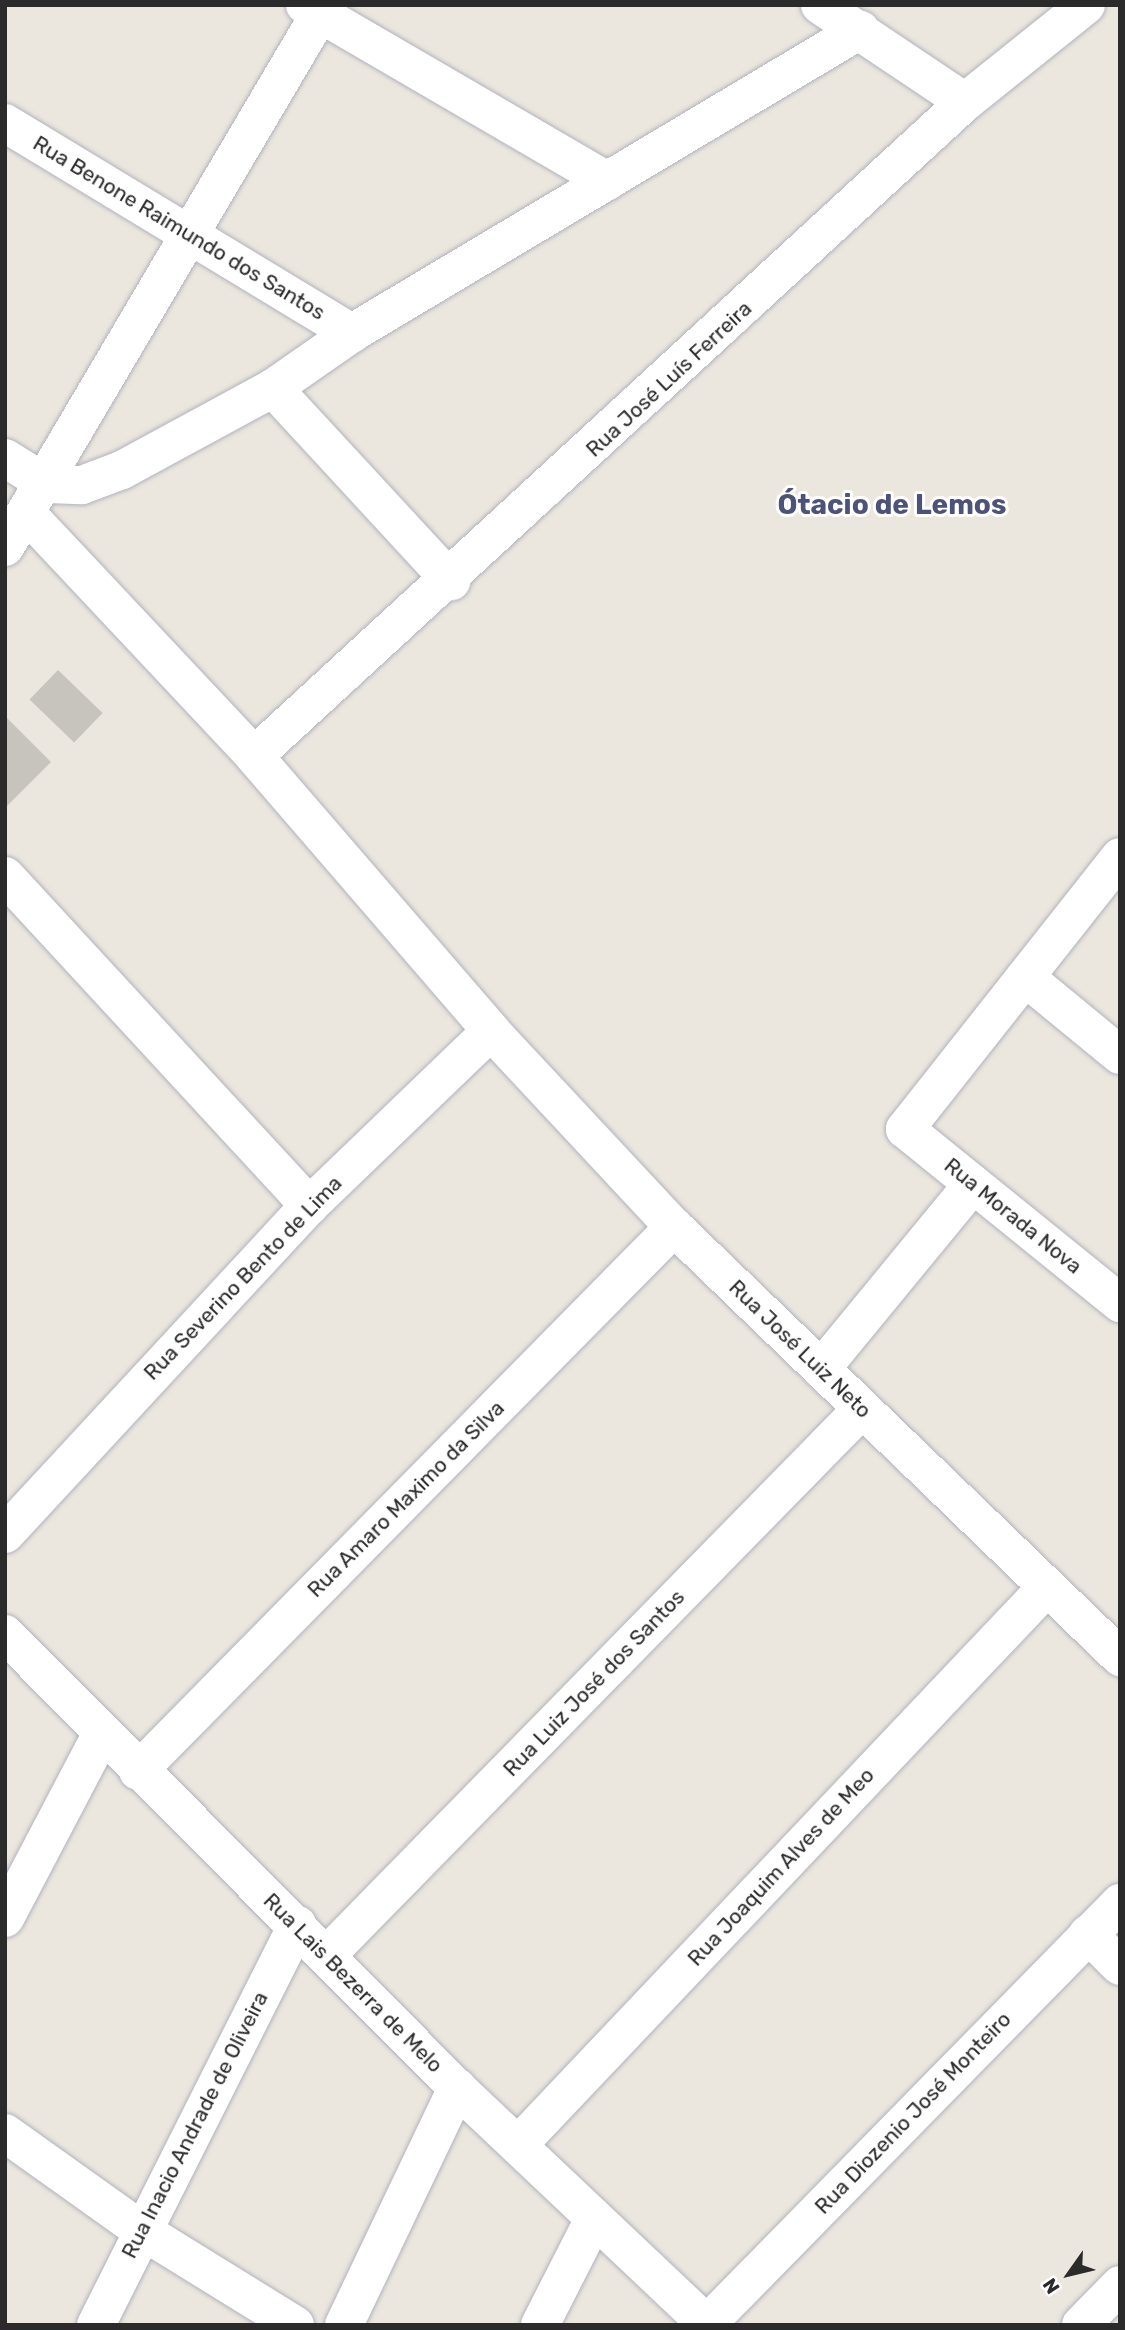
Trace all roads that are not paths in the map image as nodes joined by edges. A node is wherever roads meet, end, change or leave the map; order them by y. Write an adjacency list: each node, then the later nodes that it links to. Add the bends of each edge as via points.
1 (820, 5): 4 (street)
2 (1086, 5): 5 (street, Rua José Luís Ferreira)
3 (317, 8): 7 (street); 8 (street)
4 (860, 30): 5 (street); 7 (street)
5 (965, 102): 14 (street, Rua José Luís Ferreira)
6 (5, 123): 8 (street, Rua Benone Raimundo dos Santos)
7 (607, 181): 9 (street)
8 (192, 234): 9 (street, Rua Benone Raimundo dos Santos); 12 (street)
9 (352, 332): 10 (street)
10 (273, 388): 12 (street, via 109,476); 14 (street)
11 (5, 458): 12 (street, Rua José Luiz Neto)
12 (38, 500): 13 (street); 15 (street, Rua José Luiz Neto)
13 (5, 547)
14 (451, 581): 15 (street, Rua José Luís Ferreira)
15 (254, 756): 19 (street, Rua José Luiz Neto)
16 (1120, 857): 18 (street)
17 (5, 876): 22 (street)
18 (1025, 977): 20 (street); 21 (street, Rua Morada Nova, via 905,1129)
19 (491, 1031): 22 (street, Rua Severino Bento de Lima); 23 (street, Rua José Luiz Neto)
20 (1120, 1055)
21 (973, 1184): 24 (street, Rua Morada Nova); 25 (street)
22 (309, 1206): 27 (street, Rua Severino Bento de Lima)
23 (674, 1227): 25 (street, Rua José Luiz Neto); 32 (street, Rua Amaro Maximo da Silva)
24 (1120, 1303)
25 (821, 1369): 26 (street, Rua José Luiz Neto)
26 (862, 1409): 28 (street, Rua José Luiz Neto); 37 (street, Rua Luiz José dos Santos)
27 (5, 1534)
28 (1045, 1589): 30 (street, Rua José Luiz Neto); 41 (street, Rua Joaquim Alves de Meo)
29 (5, 1634): 31 (street, Rua Lais Bezerra de Melo)
30 (1120, 1657)
31 (102, 1733): 32 (street, Rua Lais Bezerra de Melo); 34 (street)
32 (138, 1771): 35 (street, Rua Lais Bezerra de Melo)
33 (1120, 1903): 36 (street, Rua Diozenio José Monteiro)
34 (5, 1918)
35 (297, 1925): 37 (street, Rua Lais Bezerra de Melo); 43 (street, Rua Inacio Andrade de Oliveira)
36 (1088, 1934): 38 (street); 45 (street, Rua Diozenio José Monteiro)
37 (326, 1956): 39 (street, Rua Lais Bezerra de Melo)
38 (1120, 1966)
39 (457, 2088): 41 (street, Rua Lais Bezerra de Melo); 48 (street)
40 (5, 2133): 43 (street)
41 (517, 2145): 42 (street, Rua Lais Bezerra de Melo)
42 (594, 2219): 45 (street, Rua Lais Bezerra de Melo); 49 (street)
43 (141, 2230): 46 (street, Rua Inacio Andrade de Oliveira); 47 (street)
44 (1120, 2285): 50 (street)
45 (707, 2324)
46 (96, 2325)
47 (295, 2325)
48 (344, 2325)
49 (540, 2325)
50 (1081, 2325)

